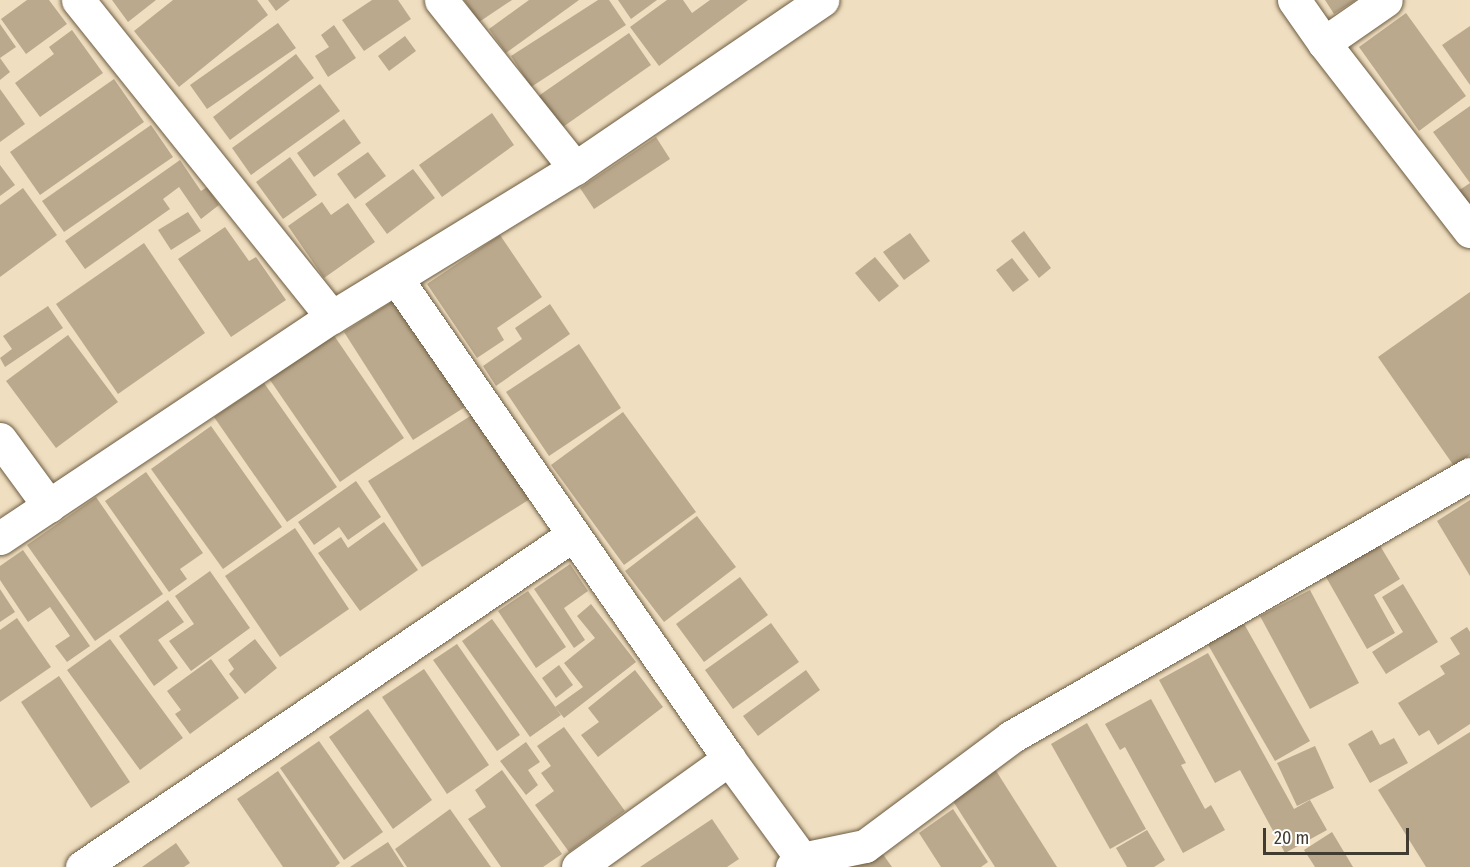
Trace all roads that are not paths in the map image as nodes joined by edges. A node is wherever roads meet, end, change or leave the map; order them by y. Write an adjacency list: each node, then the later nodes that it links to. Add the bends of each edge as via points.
1 (78, 0): 10 (street)
2 (441, 0): 7 (street)
3 (1294, 0): 6 (street)
4 (1386, 0): 6 (street)
5 (817, 2): 7 (street)
6 (1324, 43): 8 (street)
7 (575, 168): 9 (street)
8 (1470, 231)
9 (396, 278): 10 (street); 14 (street)
10 (332, 317): 13 (street)
11 (0, 439): 13 (street)
12 (1470, 474): 17 (street, via 1011,737 865,846)
13 (49, 506): 15 (street)
14 (573, 535): 16 (street); 18 (street)
15 (0, 538)
16 (729, 759): 17 (street); 19 (street)
17 (797, 863)
18 (82, 867)
19 (578, 867)

